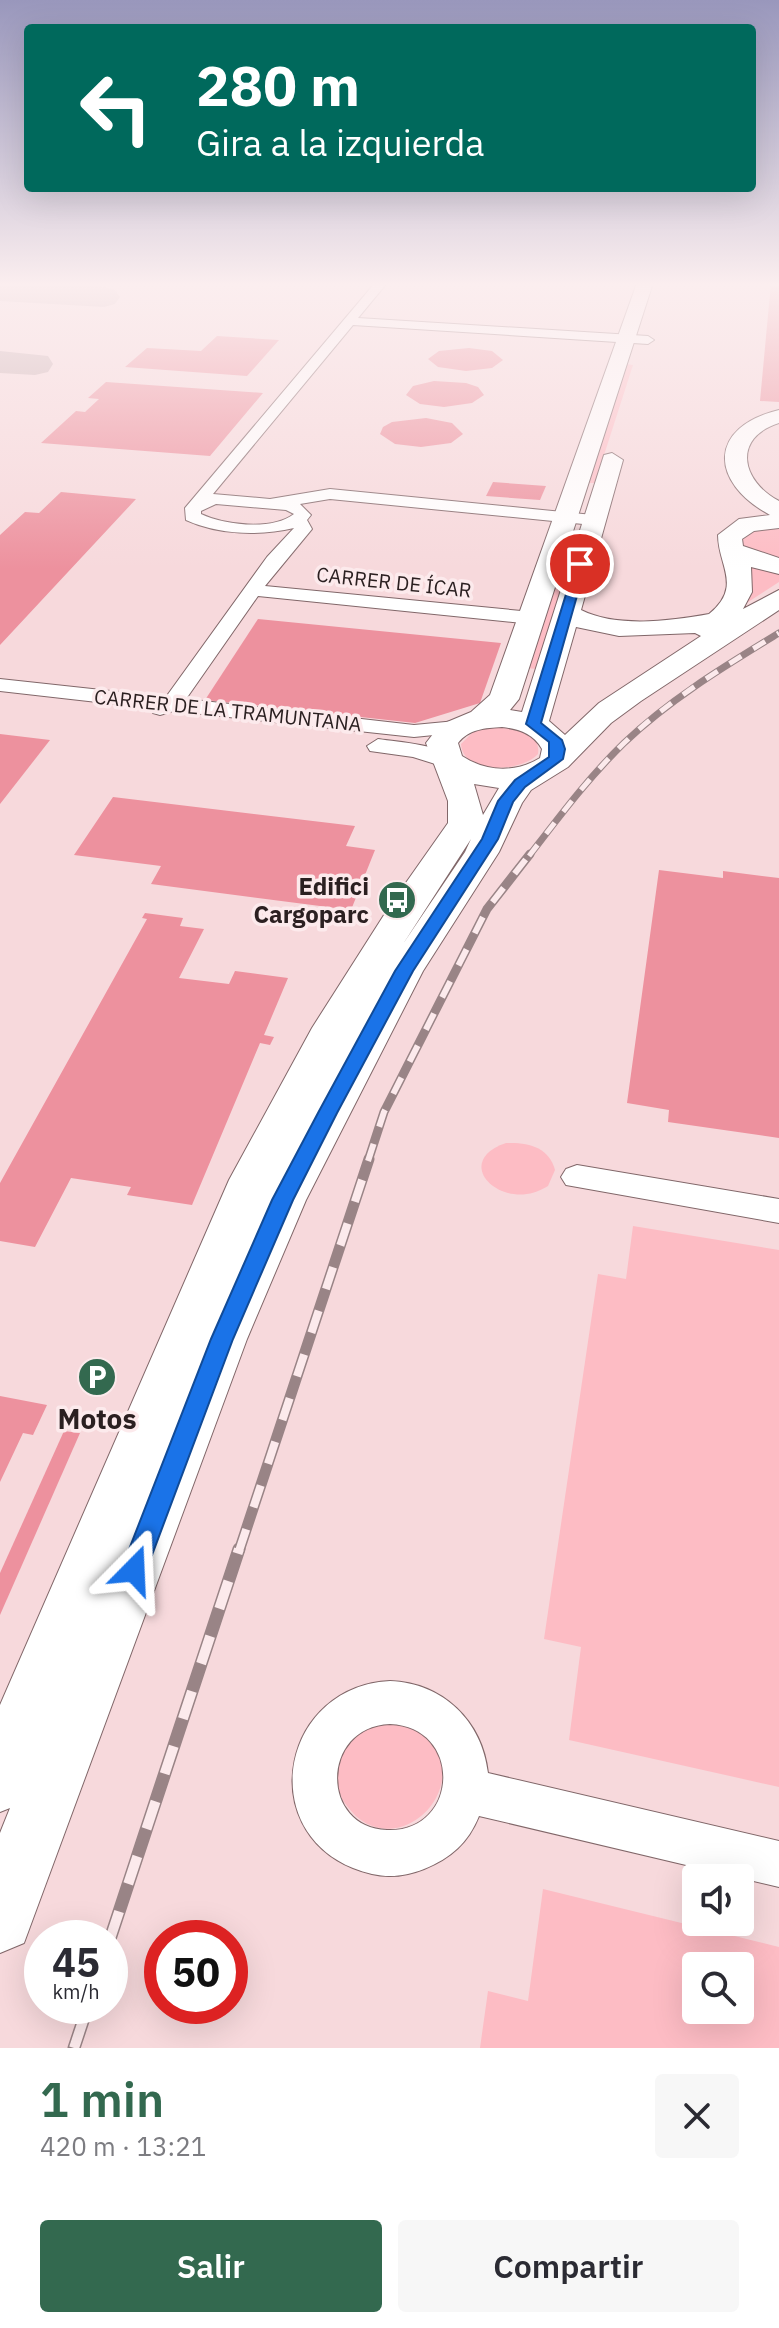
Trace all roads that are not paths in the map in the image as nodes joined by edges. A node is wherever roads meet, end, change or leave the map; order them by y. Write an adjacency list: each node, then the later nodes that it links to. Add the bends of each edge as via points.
1 (301, 379): 5 (street)
2 (621, 379): 12 (main road)
3 (779, 416): 10 (main road, via 746,431 735,461 746,489)
4 (624, 418): 13 (main road)
5 (217, 480): 6 (street, via 227,493); 9 (street)
6 (243, 500): 8 (street); 9 (street, via 214,499)
7 (385, 501): 8 (street, via 330,494); 11 (street, via 329,502); 12 (street)
8 (272, 503): 11 (street, via 287,505)
9 (193, 508): 15 (street, via 198,520)
10 (779, 510)
11 (301, 517): 15 (street, via 280,528); 17 (street, via 303,529)
12 (564, 518): 13 (street); 22 (main road)
13 (593, 520): 21 (main road)
14 (779, 521): 16 (main road, via 734,531)
15 (256, 527): 17 (street, via 274,545)
16 (731, 549): 18 (main road); 23 (main road, via 740,594)
17 (273, 561): 19 (street)
18 (779, 566)
19 (252, 590): 22 (street, CARRER DE ÍCAR); 26 (street)
20 (779, 598): 31 (main road, via 616,705)
21 (566, 613): 23 (main road, via 643,629); 29 (main road)
22 (532, 618): 28 (main road, via 504,699)
23 (719, 620): 29 (main road, via 587,708 554,724)
24 (0, 685): 26 (street, CARRER DE LA TRAMUNTANA)
25 (0, 703): 27 (street, CARRER DE LA TRAMUNTANA)
26 (172, 704): 27 (street); 28 (street, CARRER DE LA TRAMUNTANA, via 414,731)
27 (133, 718): 30 (street, CARRER DE LA TRAMUNTANA, via 404,749)
28 (469, 723): 29 (main road, via 513,719); 30 (main road, via 442,743)
29 (535, 725): 31 (main road, via 555,740 558,749)
30 (451, 763): 31 (main road, via 494,778); 34 (main road, via 467,807 465,823 332,1028 251,1180)
31 (545, 766): 37 (main road, via 520,783 506,801 482,852 404,971 283,1200 222,1339)
32 (577, 1177): 33 (street)
33 (779, 1211)
34 (0, 1780)
35 (464, 1790): 36 (street)
36 (779, 1864)
37 (0, 1919)

